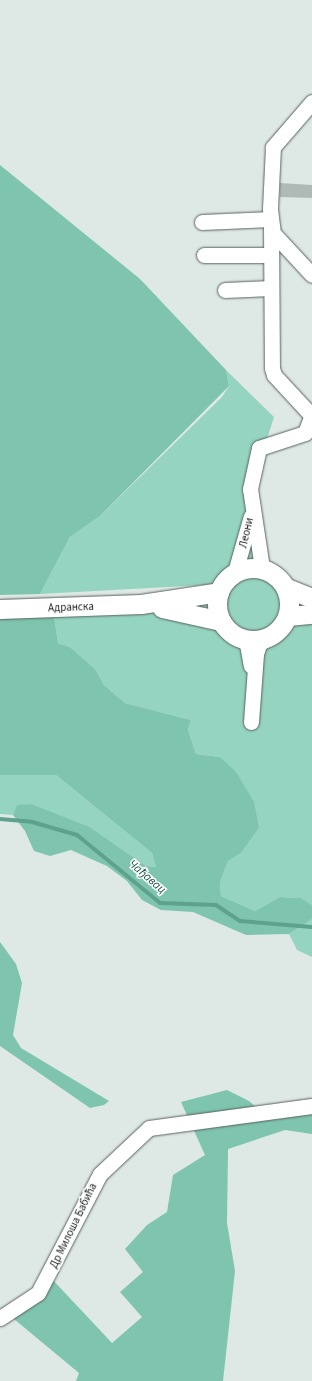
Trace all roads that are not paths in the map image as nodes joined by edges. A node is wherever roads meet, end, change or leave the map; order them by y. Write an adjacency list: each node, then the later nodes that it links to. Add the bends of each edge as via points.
1 (312, 102): 3 (street, via 273,147)
2 (202, 222): 3 (street)
3 (271, 224): 4 (street); 6 (street)
4 (271, 255): 5 (street); 7 (street)
5 (204, 256)
6 (312, 274)
7 (271, 288): 8 (street); 9 (street, via 274,374)
8 (225, 290)
9 (312, 416): 10 (street, via 305,433 259,448 250,489)
10 (252, 507): 11 (street, Леони); 12 (street, Леони)
11 (262, 568): 12 (main road); 13 (main road, via 274,573)
12 (235, 572): 14 (main road)
13 (286, 588): 15 (main road); 19 (main road)
14 (219, 592): 16 (main road, Адранска); 20 (main road, via 217,610)
15 (312, 598)
16 (141, 604): 17 (main road, Адранска); 20 (main road, Адранска)
17 (0, 609)
18 (312, 614): 19 (main road)
19 (288, 616): 22 (main road)
20 (221, 621): 21 (main road)
21 (241, 638): 22 (main road); 23 (street, via 250,654)
22 (268, 638): 23 (street, via 259,644 256,654)
23 (252, 696): 24 (street)
24 (251, 722)
25 (312, 1106): 26 (street, Др Милоша Бабића, via 149,1128 100,1174 38,1292)
26 (0, 1318)

